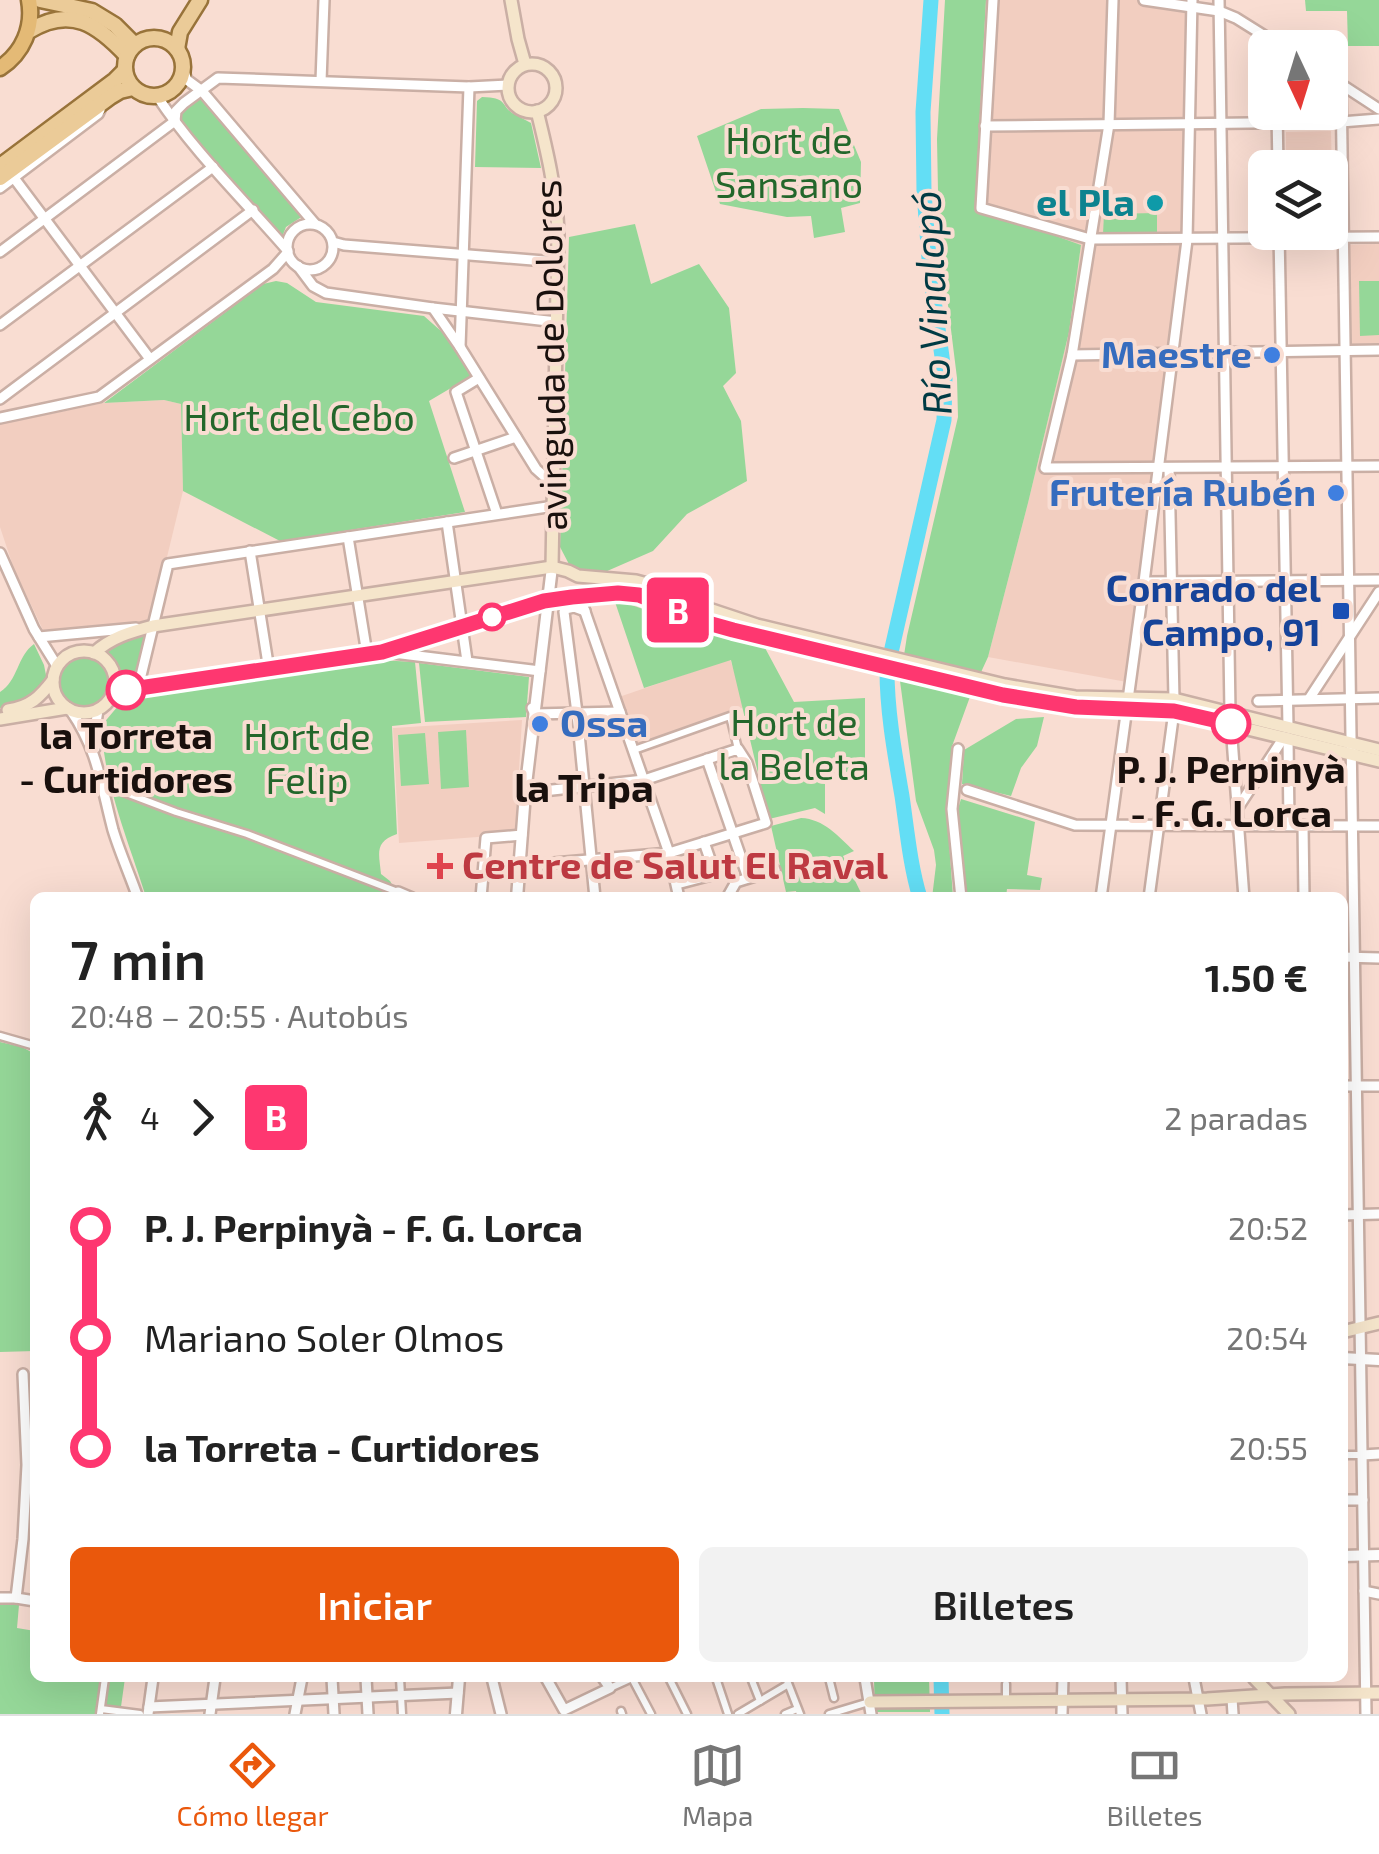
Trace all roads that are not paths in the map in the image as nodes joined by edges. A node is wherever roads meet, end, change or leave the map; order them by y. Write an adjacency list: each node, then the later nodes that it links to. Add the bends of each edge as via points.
1 (29, 0): 13 (highway)
2 (40, 0): 16 (main road, via 92,10 115,25)
3 (189, 0): 14 (main road)
4 (200, 0): 15 (main road)
5 (324, 0): 20 (street)
6 (511, 0): 17 (main road)
7 (993, 0): 36 (street)
8 (1112, 0): 33 (street)
9 (1144, 0): 10 (street)
10 (1192, 3): 11 (street); 34 (street)
11 (1219, 5): 12 (street); 35 (street)
12 (1254, 30)
13 (29, 31): 16 (main road, via 60,19 84,21); 18 (highway)
14 (159, 38): 15 (main road); 16 (main road, via 146,39)
15 (177, 49): 19 (main road)
16 (129, 57): 23 (main road); 37 (main road, via 115,80)
17 (526, 64): 21 (main road); 28 (main road, via 542,66 555,80 552,101)
18 (0, 68)
19 (183, 68): 25 (street); 26 (main road, via 175,87)
20 (321, 81): 22 (street); 25 (street, via 218,78)
21 (508, 85): 22 (street); 28 (main road, via 516,106)
22 (469, 87): 55 (street)
23 (133, 88): 26 (main road); 39 (main road, via 120,91)
24 (1348, 89): 27 (street)
25 (202, 91): 31 (street, via 176,112); 43 (street)
26 (157, 96): 31 (street)
27 (1379, 110)
28 (538, 111): 56 (main road, avinguda de Dolores, via 556,202)
29 (1379, 120): 32 (street)
30 (1248, 121): 35 (street)
31 (174, 122): 38 (street); 42 (street)
32 (1348, 122)
33 (1109, 124): 34 (street); 36 (street); 46 (street)
34 (1191, 124): 35 (street); 48 (street)
35 (1221, 124): 49 (street)
36 (986, 126): 46 (street, via 982,208)
37 (0, 166)
38 (213, 167): 41 (street); 57 (street)
39 (7, 178): 40 (street); 42 (street)
40 (0, 188)
41 (252, 210): 53 (street); 61 (street)
42 (44, 219): 54 (street); 57 (street)
43 (314, 224): 50 (street); 53 (street, via 294,231)
44 (1379, 237): 47 (street)
45 (1248, 238): 49 (street)
46 (1090, 239): 48 (street); 70 (street)
47 (1348, 239)
48 (1187, 240): 49 (street); 69 (street)
49 (1222, 240): 67 (street)
50 (332, 242): 55 (street); 58 (street, via 326,263 308,270)
51 (1279, 250): 68 (street)
52 (1343, 250): 66 (street)
53 (288, 251): 58 (street); 71 (street)
54 (0, 252)
55 (463, 254): 56 (street); 60 (street)
56 (557, 262): 62 (main road, avinguda de Dolores)
57 (80, 266): 61 (street); 63 (street)
58 (298, 266): 59 (street, via 326,293)
59 (432, 308): 60 (street); 64 (street)
60 (461, 312): 62 (street); 64 (street)
61 (115, 314): 71 (street); 73 (street)
62 (557, 322): 85 (main road, avinguda de Dolores)
63 (0, 325)
64 (460, 347): 72 (street)
65 (1379, 350): 66 (street)
66 (1345, 351): 68 (street); 81 (street)
67 (1224, 352): 68 (street); 69 (street); 83 (street)
68 (1281, 352): 80 (street)
69 (1173, 353): 70 (street); 84 (street)
70 (1072, 355): 84 (street, via 1045,468)
71 (150, 359): 75 (street, via 99,397)
72 (479, 378): 77 (street); 78 (street, via 456,392)
73 (10, 392): 74 (street); 75 (street)
74 (0, 400)
75 (22, 414): 76 (street)
76 (0, 418)
77 (516, 437): 78 (street); 85 (street, via 536,469)
78 (476, 451): 79 (street); 87 (street)
79 (454, 458)
80 (1283, 466): 81 (street); 83 (street); 97 (street)
81 (1346, 466): 82 (street); 94 (street)
82 (1379, 466)
83 (1226, 468): 84 (street); 100 (street)
84 (1164, 469): 98 (street); 99 (street)
85 (554, 480): 86 (main road, avinguda de Dolores)
86 (554, 506): 87 (street); 92 (main road, avinguda de Dolores)
87 (497, 514): 88 (street)
88 (447, 522): 89 (street); 96 (street)
89 (348, 536): 90 (street); 102 (street)
90 (250, 552): 105 (street); 107 (street, via 168,564)
91 (0, 553): 110 (street)
92 (552, 568): 93 (main road); 96 (main road); 104 (street, avinguda de Dolores)
93 (578, 576): 103 (main road); 109 (main road, via 654,586)
94 (1348, 580): 95 (street); 97 (street); 111 (street)
95 (1379, 580)
96 (455, 581): 102 (main road); 108 (street)
97 (1286, 581): 100 (street); 126 (street)
98 (1144, 582): 99 (street); 128 (street)
99 (1172, 582): 100 (street); 129 (street)
100 (1228, 582): 136 (street)
101 (1379, 592): 111 (street)
102 (358, 596): 105 (main road); 114 (street)
103 (572, 597): 104 (main road); 106 (street); 109 (main road, via 639,595 708,623)
104 (548, 600): 108 (main road); 119 (street, avinguda de Dolores)
105 (259, 610): 107 (main road); 118 (street)
106 (586, 612): 132 (street, via 564,612); 133 (street)
107 (153, 626): 110 (street); 113 (main road, via 123,633); 121 (street)
108 (462, 626): 112 (main road); 115 (street)
109 (778, 635): 128 (main road, via 1004,690)
110 (39, 637): 116 (street)
111 (1349, 637): 123 (street); 125 (street)
112 (382, 652): 114 (main road); 115 (street)
113 (94, 653): 116 (main road, via 72,654); 122 (main road, via 110,666)
114 (367, 654): 118 (main road)
115 (467, 662): 117 (street)
116 (57, 666): 120 (main road)
117 (524, 669): 119 (street); 134 (street, via 534,678)
118 (268, 670): 121 (main road)
119 (540, 671): 134 (street, avinguda de Dolores)
120 (52, 680): 130 (main road); 135 (main road, via 32,703)
121 (138, 688): 122 (main road)
122 (112, 696): 131 (main road)
123 (1350, 698): 124 (street); 125 (street); 140 (street)
124 (1379, 698)
125 (1309, 699): 126 (street)
126 (1288, 700): 127 (street); 137 (street)
127 (1258, 701)
128 (1128, 704): 129 (main road); 152 (street)
129 (1174, 705): 136 (main road); 153 (street)
130 (69, 710): 131 (main road); 135 (main road); 143 (street)
131 (98, 710): 143 (street)
132 (577, 712): 133 (street); 134 (street); 147 (street)
133 (620, 712): 141 (street)
134 (535, 714): 150 (street, avinguda de Dolores)
135 (0, 715)
136 (1231, 718): 137 (main road); 151 (street)
137 (1287, 734): 140 (main road); 151 (street); 156 (street)
138 (738, 749): 141 (street, via 730,716); 144 (street); 159 (street, via 766,824)
139 (958, 749): 175 (street, via 952,809)
140 (1351, 749): 142 (main road); 145 (main road); 157 (street)
141 (634, 750): 146 (street)
142 (1379, 750)
143 (95, 756): 168 (street)
144 (707, 759): 146 (street); 159 (street)
145 (1379, 761)
146 (644, 780): 147 (street); 162 (street)
147 (585, 787): 150 (street); 163 (street)
148 (967, 790): 152 (street, via 1075,825)
149 (111, 792): 169 (street, via 247,834)
150 (525, 793): 160 (street, avinguda de Dolores)
151 (1237, 808): 154 (street)
152 (1111, 825): 153 (street); 176 (street)
153 (1159, 825): 154 (street); 177 (street)
154 (1238, 825): 156 (street); 178 (street)
155 (1304, 825): 156 (street); 157 (street); 179 (street)
156 (1289, 826)
157 (1352, 826): 158 (street); 180 (street)
158 (1379, 826)
159 (732, 833): 161 (street); 166 (street)
160 (522, 835): 164 (street, avinguda de Dolores); 170 (street, via 486,838)
161 (704, 842): 162 (street); 167 (street, via 715,874)
162 (669, 852): 163 (street); 167 (street)
163 (592, 859): 164 (street); 172 (street)
164 (520, 866): 171 (street, avinguda de Dolores)
165 (775, 870): 166 (street)
166 (748, 878): 174 (street)
167 (677, 884): 173 (street)
168 (136, 892)
169 (398, 892)
170 (482, 892)
171 (518, 892)
172 (595, 892)
173 (678, 892)
174 (730, 892)
175 (959, 892)
176 (1102, 892)
177 (1150, 892)
178 (1244, 892)
179 (1304, 892)
180 (1348, 958): 181 (street); 185 (street)
181 (1379, 958)
182 (0, 1036): 183 (street)
183 (30, 1045)
184 (1348, 1086): 185 (street)
185 (1356, 1086): 186 (street); 187 (street)
186 (1379, 1086)
187 (1356, 1136): 188 (street); 191 (street)
188 (1348, 1137)
189 (1348, 1214): 191 (street)
190 (1379, 1214): 191 (street)
191 (1358, 1215): 193 (street)
192 (1379, 1322): 193 (main road)
193 (1360, 1328): 194 (main road); 196 (street)
194 (1348, 1331)
195 (1348, 1359): 196 (street)
196 (1360, 1360): 197 (street); 200 (street)
197 (1379, 1360)
198 (22, 1374): 210 (street, via 27,1466)
199 (1379, 1454): 200 (street)
200 (1362, 1455): 201 (street); 203 (street)
201 (1348, 1456)
202 (1348, 1500): 203 (street)
203 (1362, 1500): 204 (street)
204 (1364, 1555): 205 (street); 206 (street); 207 (street)
205 (1379, 1555)
206 (1348, 1556)
207 (1364, 1591): 208 (street); 239 (street)
208 (1379, 1594)
209 (0, 1598): 210 (street)
210 (16, 1598): 211 (street)
211 (30, 1601)
212 (104, 1682): 256 (street)
213 (152, 1682): 255 (street)
214 (215, 1682): 253 (street)
215 (301, 1682): 248 (street)
216 (332, 1682): 243 (street)
217 (366, 1682): 242 (street)
218 (400, 1682): 240 (street)
219 (459, 1682): 238 (street)
220 (493, 1682): 265 (street)
221 (548, 1682): 258 (street)
222 (606, 1682): 237 (street)
223 (623, 1682): 237 (street)
224 (634, 1682): 266 (street)
225 (671, 1682): 267 (street)
226 (717, 1682): 268 (street)
227 (753, 1682): 250 (street)
228 (785, 1682): 250 (street)
229 (786, 1682): 257 (street)
230 (830, 1682): 244 (street)
231 (866, 1682): 252 (street)
232 (1063, 1682): 249 (street)
233 (1121, 1682): 247 (street)
234 (1195, 1682): 245 (street)
235 (1258, 1682): 241 (main road)
236 (1006, 1684): 251 (street)
237 (610, 1688): 258 (street)
238 (458, 1693): 240 (street); 264 (street)
239 (1372, 1694): 241 (main road); 277 (street)
240 (401, 1696): 242 (street); 263 (street)
241 (1270, 1696): 246 (main road); 276 (main road)
242 (367, 1697): 243 (street); 262 (street)
243 (333, 1698): 248 (street); 261 (street)
244 (834, 1698)
245 (1198, 1698): 246 (main road); 247 (main road); 274 (street)
246 (1232, 1698): 275 (street)
247 (1122, 1699): 249 (main road); 273 (street)
248 (298, 1700): 253 (street); 260 (street)
249 (1064, 1700): 251 (main road); 272 (street)
250 (760, 1701): 269 (street)
251 (1004, 1703): 252 (main road)
252 (870, 1708): 271 (street)
253 (211, 1709): 255 (street)
254 (120, 1710): 255 (street); 256 (street); 259 (street)
255 (149, 1710)
256 (100, 1711)
257 (798, 1711): 270 (street)
258 (560, 1712)
259 (140, 1714)
260 (295, 1714)
261 (334, 1714)
262 (368, 1714)
263 (402, 1714)
264 (456, 1714)
265 (501, 1714)
266 (651, 1714)
267 (686, 1714)
268 (728, 1714)
269 (738, 1714)
270 (785, 1714)
271 (829, 1714)
272 (1062, 1714)
273 (1122, 1714)
274 (1200, 1714)
275 (1233, 1714)
276 (1290, 1714)
277 (1366, 1714)

